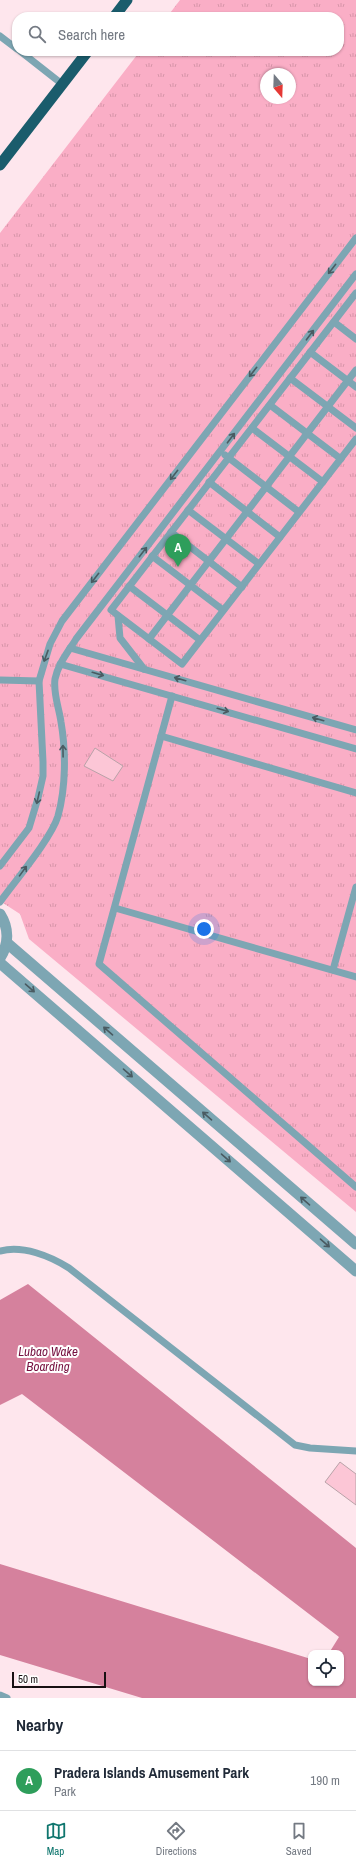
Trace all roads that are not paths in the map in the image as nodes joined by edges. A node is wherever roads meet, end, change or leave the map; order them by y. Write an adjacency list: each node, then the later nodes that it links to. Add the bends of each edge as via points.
1 (127, 0): 2 (highway)
2 (118, 12)
3 (0, 36): 4 (lane)
4 (12, 45)
5 (26, 56): 7 (lane)
6 (84, 56): 7 (highway)
7 (62, 84): 8 (highway)
8 (0, 165)
9 (356, 238): 53 (lane, one-way to 53, via 62,621 50,644)
10 (356, 274): 25 (lane, one-way to 10)
11 (355, 297): 12 (lane)
12 (334, 322): 13 (lane); 14 (lane)
13 (356, 339)
14 (310, 352): 16 (lane); 17 (lane)
15 (356, 370): 17 (lane)
16 (290, 378): 19 (lane); 20 (lane)
17 (348, 381): 18 (lane); 20 (lane)
18 (356, 387)
19 (270, 405): 21 (lane); 23 (lane)
20 (328, 407): 22 (lane); 23 (lane)
21 (252, 428): 26 (lane); 27 (lane)
22 (356, 428)
23 (308, 434): 26 (lane); 28 (lane)
24 (356, 439): 28 (lane)
25 (220, 451): 27 (lane); 49 (lane, one-way to 25)
26 (290, 457): 30 (lane); 31 (lane)
27 (228, 458): 29 (lane); 31 (lane)
28 (341, 459): 30 (lane)
29 (210, 482): 32 (lane); 33 (lane)
30 (323, 482): 34 (lane)
31 (266, 487): 33 (lane); 34 (lane)
32 (188, 510): 35 (lane); 37 (lane)
33 (248, 512): 36 (lane); 37 (lane)
34 (299, 512): 36 (lane)
35 (171, 532): 38 (lane); 39 (lane)
36 (280, 537): 40 (lane)
37 (226, 539): 39 (lane); 40 (lane)
38 (152, 556): 41 (lane); 42 (lane)
39 (209, 562): 42 (lane); 43 (lane)
40 (259, 564): 43 (lane)
41 (129, 586): 45 (lane, via 111,610); 46 (lane)
42 (191, 586): 44 (lane); 46 (lane)
43 (242, 587): 44 (lane)
44 (223, 610): 48 (lane)
45 (118, 616): 47 (lane); 51 (lane, via 120,638)
46 (167, 616): 47 (lane); 48 (lane)
47 (149, 640): 48 (lane, via 182,664)
48 (200, 640)
49 (70, 648): 50 (lane); 51 (lane)
50 (60, 664): 54 (lane, one-way to 54); 61 (lane, one-way to 50, via 58,817 63,791 63,742 55,680)
51 (144, 669): 55 (lane, one-way to 51)
52 (0, 680): 53 (lane)
53 (39, 681): 59 (lane, one-way to 59, via 43,776 29,828)
54 (172, 696): 56 (lane); 57 (lane, one-way to 57)
55 (356, 730)
56 (161, 736): 58 (lane); 62 (lane)
57 (356, 749)
58 (356, 793)
59 (0, 866)
60 (356, 887): 67 (lane)
61 (0, 902)
62 (114, 908): 67 (lane); 69 (lane, via 99,964)
63 (0, 914): 64 (street, via 7,932)
64 (7, 943): 65 (street); 70 (street, one-way to 64)
65 (0, 958)
66 (0, 963): 72 (street, one-way to 72)
67 (333, 970): 68 (lane)
68 (356, 977)
69 (356, 1187)
70 (356, 1244)
71 (0, 1251): 73 (lane, via 8,1249 32,1252 54,1259 69,1268 295,1445)
72 (356, 1271)
73 (356, 1451)
74 (0, 1695): 75 (lane)
75 (7, 1698)

